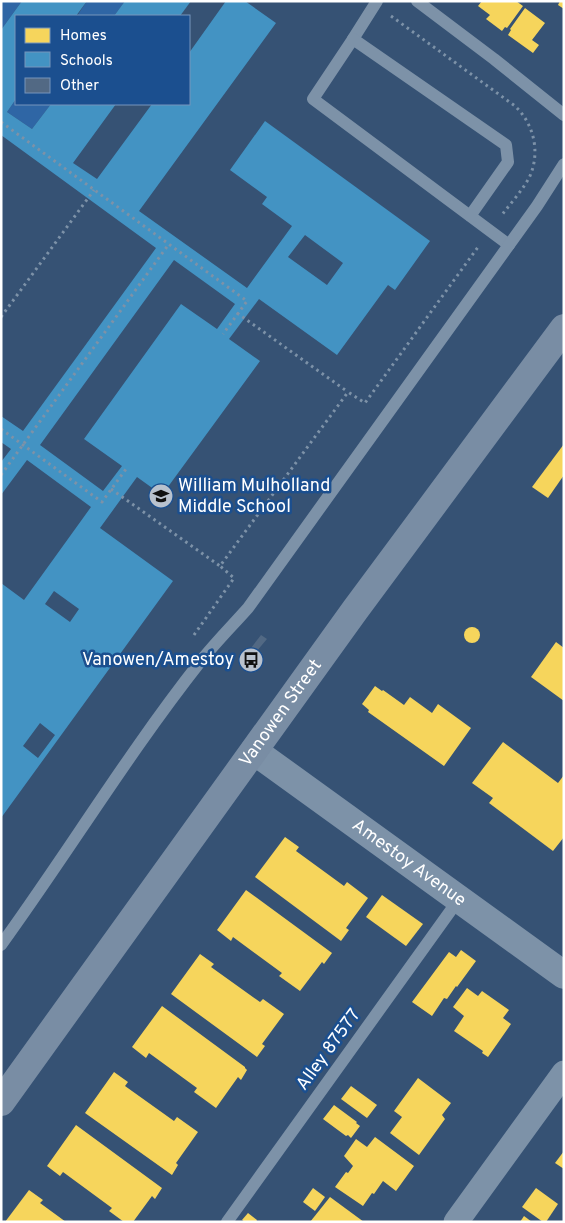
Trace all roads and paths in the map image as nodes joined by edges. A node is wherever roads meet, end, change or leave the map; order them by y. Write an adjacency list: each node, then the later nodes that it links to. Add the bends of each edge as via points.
1 (417, 1): 4 (lane)
2 (376, 3): 3 (lane); 9 (path, via 524,115 535,142 534,162 529,178)
3 (353, 38): 8 (lane, via 313,99); 8 (lane, via 506,145 508,162)
4 (564, 115)
5 (1, 122): 7 (path)
6 (564, 164): 11 (lane)
7 (94, 190): 10 (path); 13 (path)
8 (470, 216): 9 (lane)
9 (490, 230): 11 (lane); 16 (path, via 365,403)
10 (169, 244): 12 (path, via 247,300); 18 (path)
11 (510, 245): 26 (lane, via 248,608 199,664 136,749)
12 (237, 313): 15 (path); 16 (path)
13 (1, 317)
14 (564, 328): 24 (main road, Vanowen Street)
15 (223, 334)
16 (348, 392): 22 (path)
17 (1, 429): 18 (path)
18 (23, 445): 20 (path); 21 (path, via 102,502)
19 (126, 469): 21 (path)
20 (1, 475)
21 (111, 489): 22 (path)
22 (220, 566): 23 (path, via 234,578)
23 (188, 643)
24 (254, 751): 25 (street, Amestoy Avenue); 29 (main road, Vanowen Street)
25 (459, 899): 27 (street, Amestoy Avenue); 30 (lane, Alley 87577)
26 (1, 945)
27 (564, 975)
28 (564, 1073): 31 (street)
29 (1, 1102)
30 (227, 1222)
31 (456, 1222)

